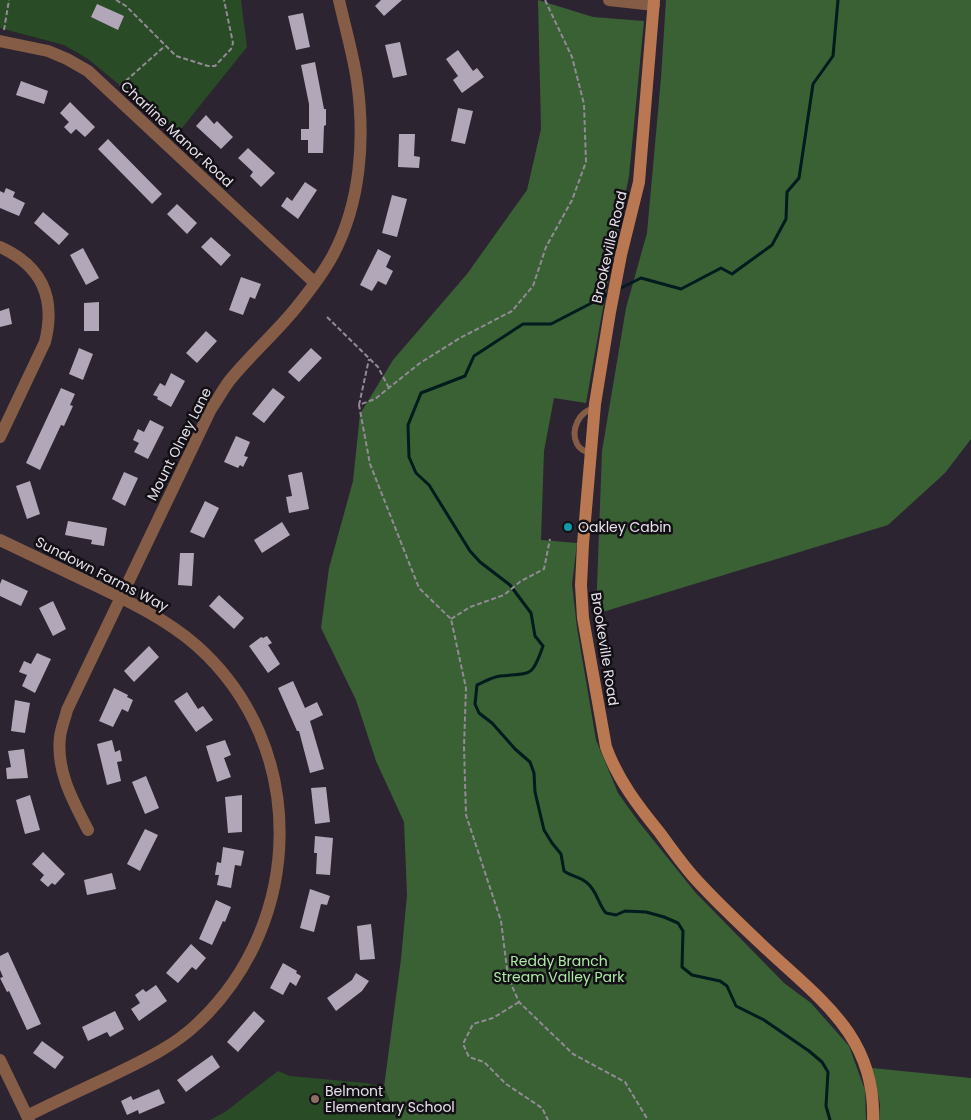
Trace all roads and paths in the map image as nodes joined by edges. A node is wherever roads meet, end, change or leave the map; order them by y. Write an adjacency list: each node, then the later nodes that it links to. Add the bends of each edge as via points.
1 (9, 0): 8 (path)
2 (117, 0): 9 (path)
3 (224, 0): 9 (path, via 233,43 215,66 176,56)
4 (338, 0): 12 (street, Mount Olney Lane, via 356,80 361,149 348,221)
5 (545, 0): 15 (path, via 572,57 584,104 586,162 572,200 546,247 533,286 512,310 420,363)
6 (609, 0): 7 (street)
7 (654, 2): 28 (street, Brookeville Road, via 640,182 621,255 595,408 581,585 583,618 606,747 630,796 693,875 841,1020 866,1067 874,1104)
8 (1, 41): 10 (street, Charline Manor Road, via 48,51 67,59 88,71)
9 (165, 46): 10 (path)
10 (111, 93): 12 (street, Charline Manor Road)
11 (0, 247): 17 (street, via 13,253 41,282 49,300 49,326 45,342)
12 (315, 283): 20 (street, Mount Olney Lane, via 230,380 211,409)
13 (327, 317): 14 (path)
14 (369, 359): 15 (path); 16 (path)
15 (389, 388): 16 (path, via 375,399)
16 (359, 405): 21 (path, via 370,464 418,588)
17 (0, 438)
18 (550, 539): 21 (path, via 544,569 507,593 470,607)
19 (0, 540): 20 (street, Sundown Farms Way)
20 (121, 597): 22 (street, Mount Olney Lane, via 67,710 60,737 64,776); 25 (street, Sundown Farms Way, via 163,620 196,645 241,697 274,772 280,836 276,879 249,958 233,984 198,1023 149,1058)
21 (451, 619): 23 (path, via 466,688 466,815 501,921 508,978)
22 (88, 830)
23 (519, 1002): 26 (path, via 493,1018 474,1024 463,1044 469,1057 484,1062 506,1084 542,1108); 27 (path, via 573,1054 625,1082)
24 (0, 1060): 25 (street)
25 (28, 1118)
26 (548, 1120)
27 (648, 1120)
28 (873, 1120)

